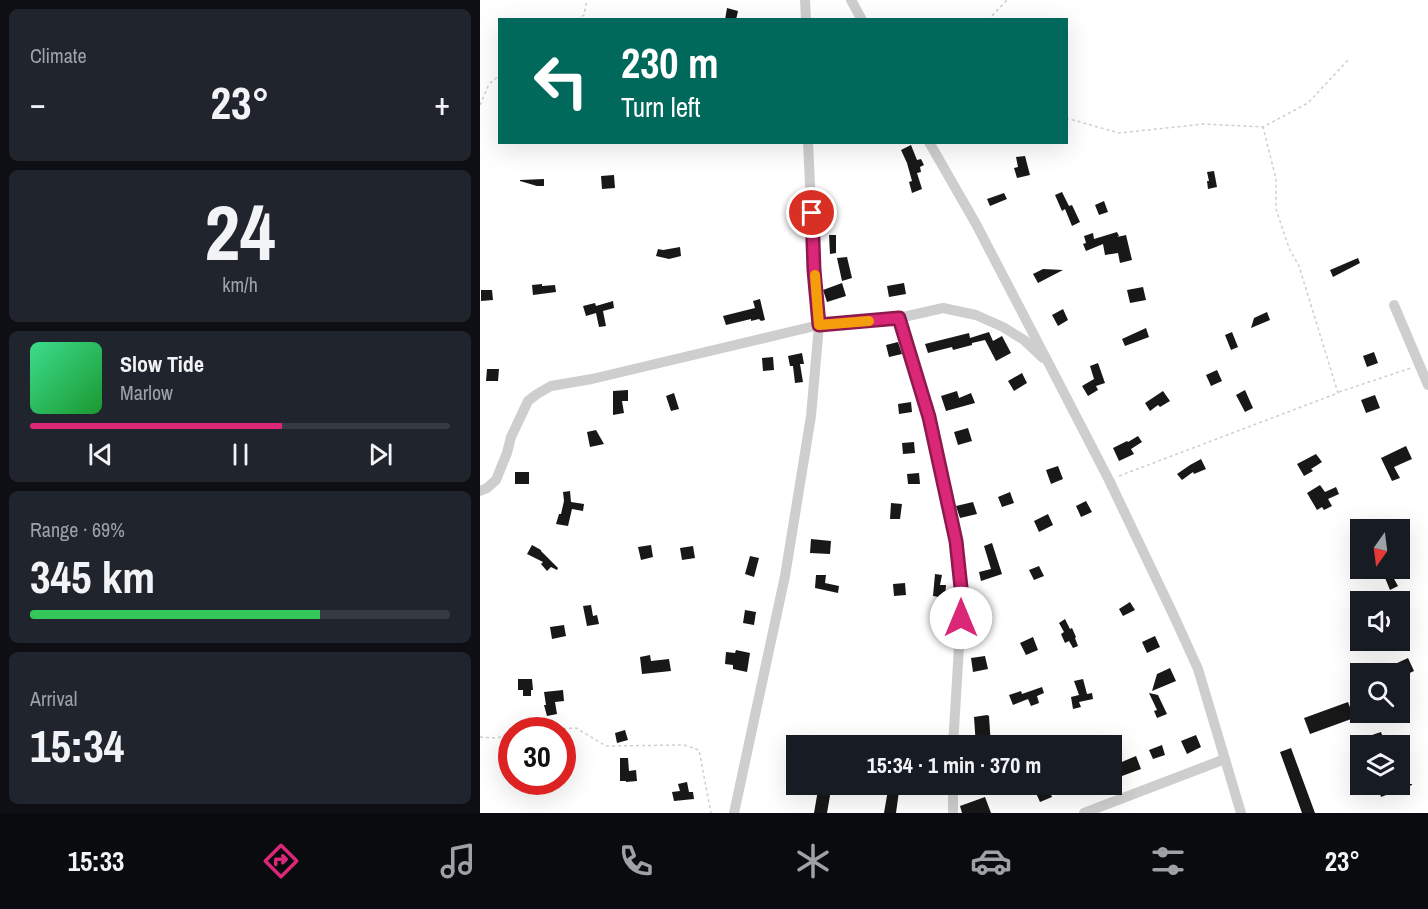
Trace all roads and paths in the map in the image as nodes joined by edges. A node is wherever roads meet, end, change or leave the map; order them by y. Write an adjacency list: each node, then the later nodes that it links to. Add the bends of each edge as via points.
1 (587, 0): 5 (path)
2 (805, 0): 6 (street)
3 (851, 0): 7 (street)
4 (1007, 0): 8 (path)
5 (580, 18)
6 (806, 18)
7 (861, 18)
8 (990, 18)
9 (1348, 60): 13 (path, via 1308,103)
10 (498, 77): 11 (path, via 489,84)
11 (480, 105)
12 (1068, 119): 13 (path, via 1119,133 1204,124)
13 (1263, 127): 22 (path, via 1275,179 1276,208 1288,248 1299,267)
14 (808, 144): 18 (street)
15 (930, 144): 19 (street)
16 (1394, 305): 20 (street)
17 (899, 318): 18 (street); 19 (street, via 943,308 976,315 1024,340); 26 (street, via 929,417 956,541 962,597)
18 (819, 325): 24 (street, via 551,386 528,401 496,480); 32 (street, via 811,416 791,541)
19 (1049, 364): 23 (street)
20 (1420, 365): 21 (street); 22 (path)
21 (1428, 385)
22 (1338, 393): 23 (path)
23 (1109, 480): 29 (street, via 1198,669)
24 (480, 491)
25 (576, 728): 31 (path, via 606,746 684,745 699,750)
26 (954, 735)
27 (480, 737): 28 (path)
28 (498, 737)
29 (1225, 759): 34 (street); 35 (street)
30 (953, 795): 33 (street)
31 (711, 813)
32 (734, 813)
33 (953, 813)
34 (1084, 813)
35 (1241, 813)

